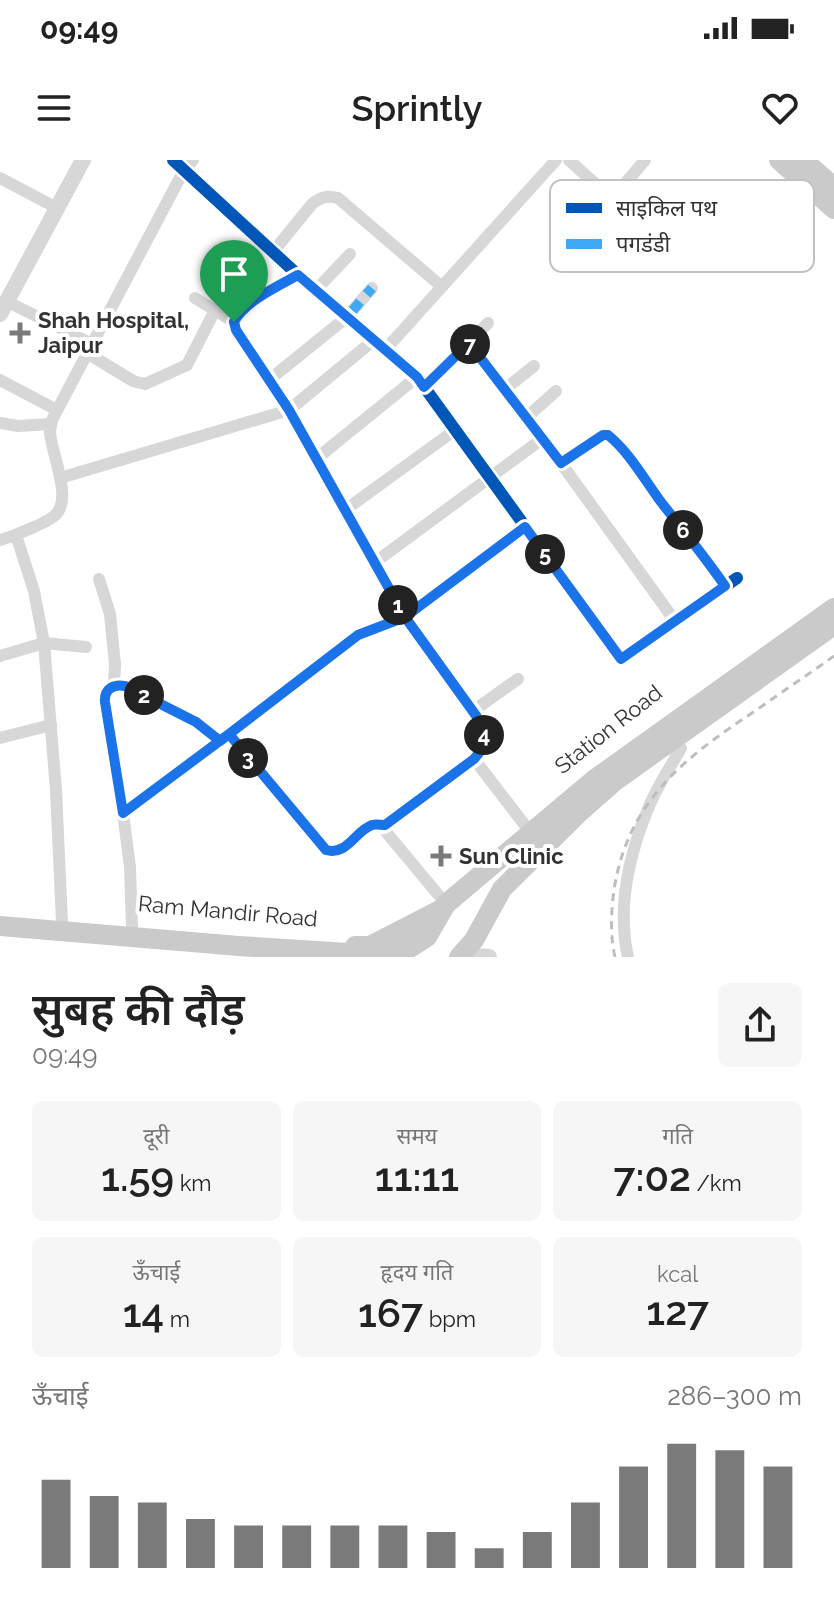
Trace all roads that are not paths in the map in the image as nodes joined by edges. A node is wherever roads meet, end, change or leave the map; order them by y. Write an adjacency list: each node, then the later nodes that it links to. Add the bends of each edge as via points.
1 (83, 160): 15 (street)
2 (173, 160): 8 (street)
3 (556, 160): 20 (street)
4 (569, 160): 10 (street)
5 (645, 160): 11 (street)
6 (779, 160): 12 (main road)
7 (803, 160): 13 (main road)
8 (189, 165): 17 (street); 31 (street)
9 (0, 178): 15 (street)
10 (591, 180)
11 (628, 180)
12 (801, 180)
13 (832, 181)
14 (814, 191): 16 (main road)
15 (57, 208): 24 (street)
16 (834, 209)
17 (273, 252): 19 (street); 20 (street, via 312,204 330,196)
18 (350, 254): 22 (street)
19 (298, 275): 22 (street); 27 (street, via 261,296)
20 (441, 286): 32 (street)
21 (372, 288): 26 (street)
22 (316, 290): 26 (street)
23 (195, 298): 25 (street)
24 (4, 308): 31 (street)
25 (215, 310): 27 (street); 31 (street, via 187,365 145,384)
26 (347, 317): 29 (street); 35 (street)
27 (234, 322): 35 (street)
28 (488, 323): 30 (street)
29 (374, 340): 32 (street); 40 (street)
30 (469, 343): 36 (street); 37 (street)
31 (90, 349): 39 (street)
32 (385, 350): 36 (street)
33 (534, 366): 37 (street)
34 (0, 380): 39 (street)
35 (269, 380): 40 (street)
36 (421, 382): 44 (street); 46 (street)
37 (504, 390): 41 (street)
38 (556, 391): 41 (street)
39 (57, 410): 43 (street)
40 (289, 410): 46 (street); 49 (street)
41 (526, 418): 45 (street)
42 (0, 423): 43 (street)
43 (51, 424): 49 (street)
44 (455, 430): 48 (street); 50 (street)
45 (542, 439): 47 (street); 48 (street)
46 (316, 459): 50 (street)
47 (561, 463): 56 (street, via 608,435); 60 (street)
48 (489, 477): 51 (street); 53 (street)
49 (60, 478): 52 (street, via 63,501 55,517)
50 (345, 510): 53 (street)
51 (525, 527): 59 (street); 60 (street, via 621,659)
52 (6, 538): 63 (street, via 16,535)
53 (374, 563): 59 (street)
54 (737, 578): 56 (street)
55 (99, 579): 67 (street, via 110,614)
56 (725, 586): 60 (street)
57 (834, 596): 76 (main road, Station Road, via 616,747 565,791)
58 (834, 608): 74 (main road, via 620,760)
59 (405, 617): 68 (street); 71 (street, via 358,635)
60 (675, 621)
61 (834, 625): 74 (main road)
62 (834, 640): 72 (main road)
63 (44, 643): 64 (street); 65 (street); 69 (street)
64 (86, 647)
65 (0, 656)
66 (518, 679): 68 (street)
67 (114, 686): 71 (street, via 125,686); 75 (street, via 105,702)
68 (473, 711): 73 (street, via 485,742)
69 (51, 725): 70 (street); 81 (street)
70 (0, 738)
71 (224, 738): 75 (street); 77 (street, via 326,850 339,850 371,826)
72 (681, 748): 76 (main road, via 598,810); 88 (street, via 648,807 631,856 623,936)
73 (474, 759): 77 (street); 78 (street)
74 (575, 806): 76 (main road)
75 (123, 813): 83 (street)
76 (557, 822): 78 (main road, Station Road); 85 (main road, Station Road, via 502,889)
77 (381, 826): 79 (street)
78 (531, 833): 79 (main road, Station Road)
79 (441, 912): 83 (main road, Ram Mandir Road, via 370,946); 86 (main road)
80 (0, 917): 81 (main road, Ram Mandir Road)
81 (62, 923): 83 (main road, Ram Mandir Road)
82 (0, 926): 84 (main road)
83 (132, 928)
84 (196, 950): 86 (main road)
85 (465, 951): 87 (street)
86 (416, 953)
87 (489, 957)
88 (628, 957)

